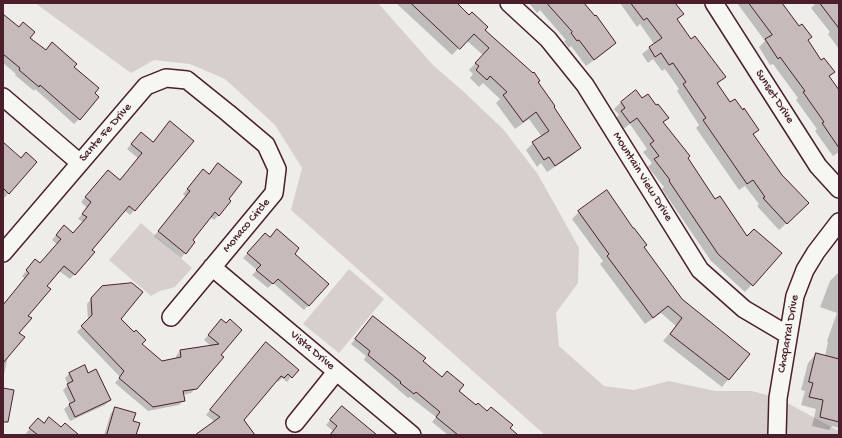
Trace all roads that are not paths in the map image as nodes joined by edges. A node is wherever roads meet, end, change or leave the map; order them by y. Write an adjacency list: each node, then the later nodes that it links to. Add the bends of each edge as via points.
1 (509, 3): 11 (street, Mountain View Drive, via 548,39 585,85 700,270 744,310)
2 (714, 3): 6 (street, Sunset Drive, via 818,166)
3 (3, 97): 5 (street)
4 (228, 114): 5 (street, Sante Fe Drive, via 187,80 166,78 146,86); 9 (street, Monaco Circle, via 266,145 277,169 274,193)
5 (80, 163): 8 (street, Sante Fe Drive)
6 (839, 189)
7 (839, 222): 11 (street, Chaparral Drive, via 805,270 795,296)
8 (3, 253)
9 (212, 267): 10 (street, Monaco Circle); 12 (street, Vista Drive)
10 (171, 317)
11 (788, 335): 15 (street, Chaparral Drive, via 778,398)
12 (336, 372): 13 (street); 14 (street, Vista Drive)
13 (294, 423)
14 (412, 435)
15 (778, 435)

